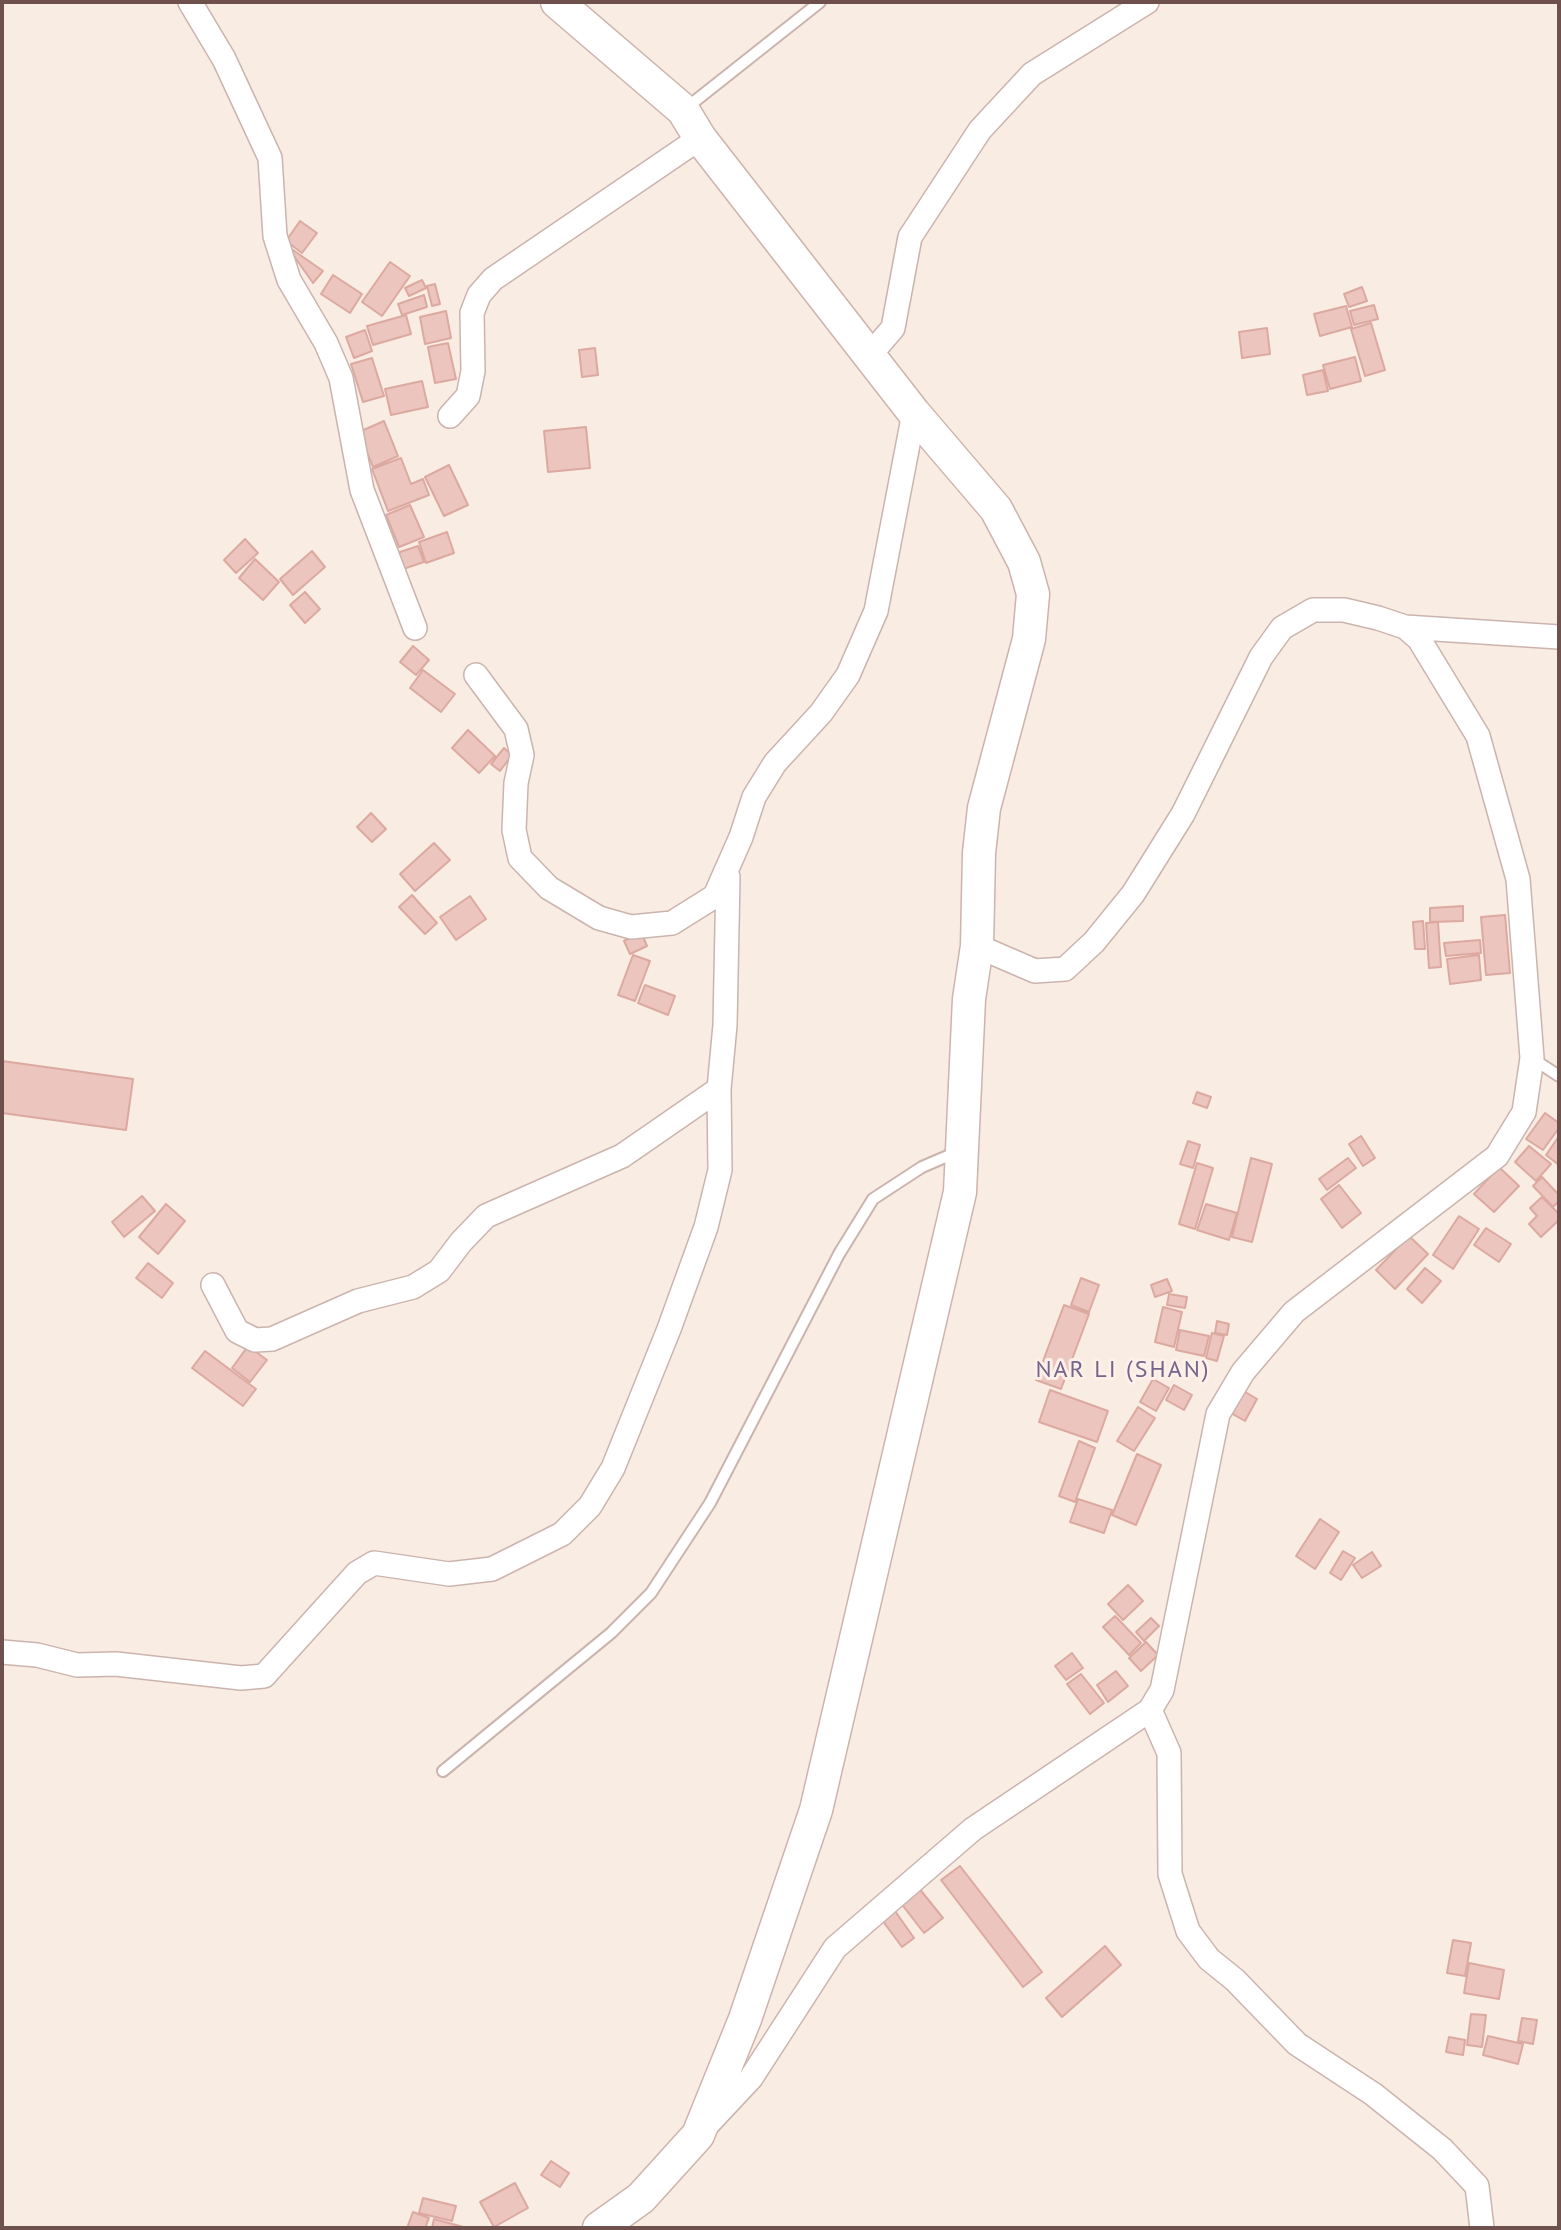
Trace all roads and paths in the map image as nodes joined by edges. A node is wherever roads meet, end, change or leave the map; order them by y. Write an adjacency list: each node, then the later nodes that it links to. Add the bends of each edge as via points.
1 (190, 2): 11 (street, via 225,59 270,158 275,236 289,280 341,378 362,490)
2 (557, 2): 5 (main road)
3 (820, 2): 5 (lane)
4 (1147, 2): 7 (street, via 1032,74 980,130 910,237 893,328)
5 (683, 110): 6 (main road)
6 (700, 138): 7 (main road); 9 (street, via 493,279 479,295 472,313 473,371 468,396)
7 (869, 356): 8 (main road)
8 (914, 414): 14 (street, via 876,611 848,676 775,763 754,797); 15 (main road, via 996,509 1024,562 1032,594 1029,639 984,808)
9 (450, 416)
10 (1405, 627): 12 (street); 15 (street, via 1344,610 1313,610 1282,628 1255,667 1183,814 1133,894 1094,942 1065,969 1035,971); 16 (street, via 1419,639 1478,736 1518,879)
11 (415, 628)
12 (1559, 637)
13 (476, 676): 14 (street, via 516,729 522,755 513,830 520,858 549,888 599,918 631,927 672,923 715,896)
14 (728, 868): 18 (street)
15 (977, 946): 19 (main road, via 969,999)
16 (1532, 1058): 17 (lane); 22 (street, via 1524,1112 1497,1156 1294,1312 1243,1372 1218,1414 1162,1690)
17 (1559, 1076)
18 (719, 1088): 20 (street, via 622,1156 486,1216 439,1272 414,1287 358,1301 272,1339 255,1340 237,1331); 21 (street, via 720,1170 706,1227 613,1468 590,1506 562,1534 492,1569 449,1574 374,1563 348,1581 264,1676 77,1665)
19 (962, 1150): 23 (lane, via 922,1167 873,1199 839,1254 710,1503 651,1594 611,1633); 24 (main road, via 960,1192 816,1810 745,2020)
20 (213, 1284)
21 (2, 1652)
22 (1150, 1710): 24 (street, via 973,1829 835,1948 751,2078); 26 (street, via 1169,1753 1170,1874 1188,1931 1209,1959 1297,2043 1373,2094 1442,2149 1477,2186)
23 (443, 1771)
24 (698, 2135): 25 (main road, via 641,2198)
25 (600, 2228)
26 (1482, 2228)

